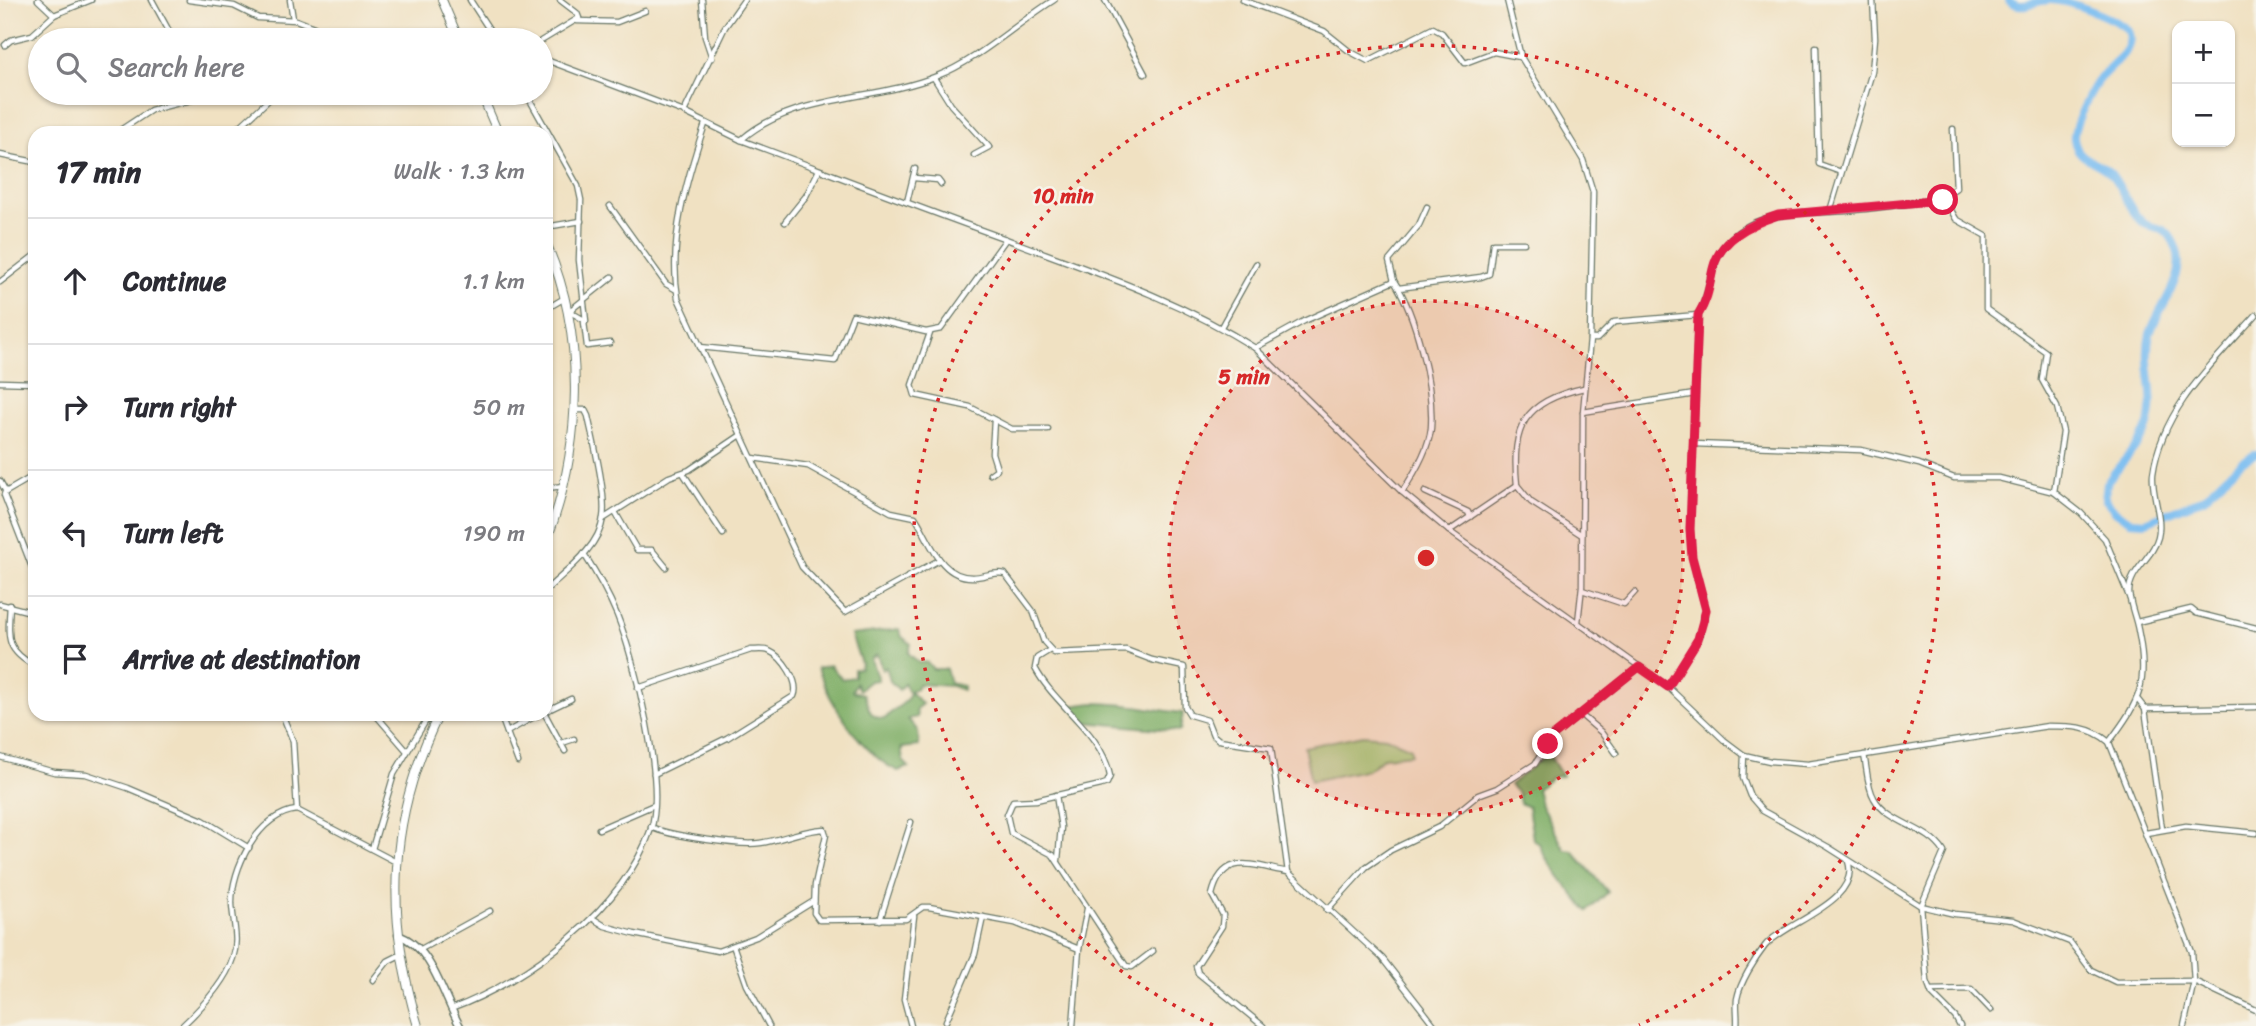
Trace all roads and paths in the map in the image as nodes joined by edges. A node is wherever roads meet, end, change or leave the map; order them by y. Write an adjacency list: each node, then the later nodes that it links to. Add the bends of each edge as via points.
1 (38, 0): 17 (street)
2 (91, 0): 17 (street)
3 (152, 0): 21 (street)
4 (189, 0): 18 (street, via 234,6 258,18)
5 (290, 0): 18 (street)
6 (442, 0): 23 (highway)
7 (470, 0): 24 (street)
8 (560, 0): 19 (street, via 577,13)
9 (702, 0): 30 (street)
10 (744, 0): 30 (street, via 725,27)
11 (1054, 0): 33 (street)
12 (1105, 0): 32 (street)
13 (1243, 0): 29 (street, via 1324,31 1362,60 1373,61 1433,27 1465,63 1494,51)
14 (1507, 0): 29 (street)
15 (1873, 0): 52 (street, via 1872,72)
16 (645, 11): 19 (street, via 617,22)
17 (54, 15): 20 (street)
18 (292, 19): 22 (street)
19 (578, 21): 25 (street)
20 (40, 28)
21 (167, 28)
22 (315, 28)
23 (454, 28)
24 (488, 28)
25 (553, 35)
26 (28, 36): 27 (street)
27 (5, 46)
28 (1816, 47): 52 (street, via 1819,164)
29 (1521, 57): 82 (street, via 1589,175 1593,192)
30 (712, 58): 38 (street)
31 (553, 63): 38 (street)
32 (1145, 74)
33 (934, 78): 45 (street, via 784,116); 48 (street, via 951,105 989,147)
34 (172, 105): 40 (street, via 152,110)
35 (263, 105): 41 (street)
36 (486, 105): 42 (highway)
37 (533, 105): 43 (street)
38 (684, 112): 39 (street)
39 (705, 124): 45 (street); 72 (street, via 685,190 675,256)
40 (127, 126)
41 (241, 126)
42 (495, 126)
43 (544, 126)
44 (1953, 129): 55 (street, via 1956,187)
45 (741, 140): 51 (street)
46 (553, 141): 60 (street, via 578,186)
47 (0, 155): 49 (street)
48 (974, 155)
49 (28, 161)
50 (915, 169): 53 (street)
51 (819, 170): 56 (street); 61 (street)
52 (1841, 172): 59 (street)
53 (914, 178): 54 (street); 56 (street)
54 (941, 184)
55 (1938, 200): 59 (street); 107 (street, via 1947,203 1961,222 1986,236 1986,309 2046,352 2042,380 2057,407 2063,432)
56 (907, 202): 63 (street)
57 (610, 206): 72 (street, via 666,284)
58 (1426, 207): 69 (street, via 1419,225 1389,261)
59 (1830, 211): 77 (street, via 1778,215 1736,235 1718,256 1707,302)
60 (581, 220): 62 (street); 73 (street)
61 (785, 222)
62 (553, 226)
63 (1006, 239): 80 (street, via 1178,304); 81 (street, via 947,322)
64 (1524, 243): 71 (street, via 1493,243 1489,274)
65 (28, 260): 70 (street)
66 (1256, 264): 80 (street)
67 (553, 265): 74 (highway)
68 (612, 277): 73 (street)
69 (1394, 281): 71 (street); 85 (street)
70 (0, 282)
71 (1399, 288): 105 (street, via 1424,365 1431,429)
72 (676, 290): 84 (street)
73 (583, 298): 76 (street); 79 (street)
74 (564, 299): 75 (street); 76 (highway)
75 (553, 305)
76 (567, 314): 79 (street); 90 (highway)
77 (1698, 315): 82 (street, via 1614,322); 89 (street)
78 (2256, 315): 122 (street, via 2181,400 2167,426 2153,474 2158,538 2133,576)
79 (584, 322): 83 (street, via 587,346)
80 (1222, 327): 85 (street)
81 (930, 333): 84 (street, via 853,315 835,361); 92 (street, via 912,385 915,395 970,407)
82 (1590, 340): 88 (street)
83 (610, 342)
84 (700, 347): 94 (street)
85 (1255, 348): 105 (street)
86 (0, 382): 87 (street)
87 (28, 383)
88 (1584, 388): 91 (street); 101 (street, via 1546,398 1523,424 1516,445)
89 (1695, 394): 91 (street); 95 (street)
90 (574, 410): 102 (highway); 110 (street, via 585,410 588,416)
91 (1583, 412): 114 (street)
92 (994, 419): 93 (street, via 1012,429); 98 (street, via 992,453 997,469)
93 (1048, 429)
94 (741, 435): 96 (street); 97 (street)
95 (1694, 444): 107 (street, via 1861,450 1954,478 1999,478); 132 (street, via 1692,557 1706,610 1698,639)
96 (753, 457): 117 (street, via 808,466 891,512 915,517); 117 (street, via 802,567 845,612)
97 (682, 473): 108 (street, via 668,477); 113 (street)
98 (990, 474)
99 (28, 479): 104 (street)
100 (0, 481): 104 (street)
101 (1517, 485): 109 (street); 114 (street, via 1531,502)
102 (565, 486): 103 (street); 111 (highway)
103 (553, 487)
104 (5, 492): 116 (street)
105 (1402, 492): 112 (street)
106 (1425, 492): 109 (street)
107 (2054, 492): 122 (street, via 2105,539)
108 (615, 512): 110 (street); 118 (street, via 637,550 653,551)
109 (1470, 517): 112 (street)
110 (603, 519): 115 (street)
111 (553, 521)
112 (1450, 531): 126 (street)
113 (723, 534)
114 (1582, 535): 120 (street)
115 (584, 554): 119 (street); 133 (street, via 618,617)
116 (28, 557)
117 (939, 560): 129 (street, via 961,575 1005,574 1033,611)
118 (666, 567)
119 (553, 583)
120 (1582, 590): 121 (street, via 1624,604); 126 (street)
121 (1635, 592)
122 (2130, 599): 127 (street)
123 (0, 604): 124 (street)
124 (10, 605): 125 (street); 130 (street, via 11,644 16,656)
125 (28, 611)
126 (1578, 622): 131 (street)
127 (2137, 622): 128 (street, via 2191,609); 135 (street, via 2145,668)
128 (2256, 628)
129 (1050, 650): 159 (street, via 1037,659 1035,668 1087,733 1110,776 1107,783); 173 (street, via 1063,654 1126,650 1181,666 1190,715 1207,720 1219,740 1271,748)
130 (28, 662)
131 (1639, 667): 132 (street); 139 (street)
132 (1668, 687): 154 (street)
133 (638, 688): 158 (street); 158 (street, via 751,650 769,651 795,683 794,696 727,738)
134 (571, 699): 137 (street)
135 (2138, 700): 138 (street); 149 (street)
136 (2256, 707): 138 (street)
137 (553, 708)
138 (2145, 709): 165 (street)
139 (1580, 714): 153 (street); 177 (street, via 1553,736 1535,764 1497,788 1478,794 1439,827 1382,855)
140 (285, 721): 161 (street, via 293,741)
141 (381, 721): 151 (street)
142 (426, 721): 151 (street)
143 (436, 721): 172 (highway, via 409,789)
144 (503, 721): 147 (street)
145 (527, 721): 147 (street)
146 (551, 721): 150 (street)
147 (507, 732): 157 (street)
148 (575, 738): 150 (street)
149 (2109, 742): 155 (street, via 2087,728 2048,726); 166 (street)
150 (562, 743): 152 (street)
151 (406, 750): 169 (street, via 385,795)
152 (565, 751)
153 (1616, 753)
154 (1744, 755): 155 (street, via 1808,764); 170 (street, via 1743,778 1763,811)
155 (1864, 755): 175 (street, via 1880,806 1921,830 1944,852)
156 (0, 757): 168 (street, via 54,772 86,774 128,788 203,820)
157 (518, 762)
158 (654, 774): 160 (street)
159 (1056, 795): 171 (street, via 1061,827); 171 (street, via 1013,801 1008,806 1007,824 1011,832)
160 (654, 805): 163 (street); 164 (street)
161 (297, 810): 168 (street, via 271,819); 169 (street)
162 (911, 822): 182 (street)
163 (651, 827): 174 (street, via 673,835 743,844 824,829); 181 (street, via 624,880)
164 (599, 829)
165 (2162, 829): 166 (street); 167 (street, via 2198,827)
166 (2146, 833): 190 (street, via 2192,952)
167 (2256, 833)
168 (249, 848): 196 (street, via 233,890 236,947 230,965)
169 (372, 849): 172 (street)
170 (1847, 860): 175 (street); 204 (street, via 1849,874 1843,888 1801,923 1766,944 1740,988)
171 (1058, 861): 176 (street)
172 (396, 862): 183 (highway)
173 (1288, 872): 177 (street); 202 (street, via 1236,863 1225,868 1212,895 1223,915 1223,926 1196,967)
174 (814, 900): 182 (street, via 819,920); 184 (street)
175 (1921, 906): 190 (street, via 2013,920 2070,942 2091,970 2116,982); 191 (street)
176 (1087, 908): 186 (street); 187 (street, via 1126,966 1132,967)
177 (1327, 910): 203 (street, via 1396,973)
178 (490, 911): 185 (street)
179 (914, 916): 180 (street, via 929,907); 182 (street); 200 (street, via 904,999)
180 (983, 917): 186 (street, via 1016,923); 195 (street, via 975,954)
181 (592, 918): 184 (street, via 604,926 702,950); 192 (street, via 499,989)
182 (880, 920)
183 (398, 935): 185 (street); 188 (highway)
184 (734, 948): 199 (street)
185 (421, 949): 192 (street)
186 (1079, 949): 201 (street)
187 (1153, 951)
188 (400, 955): 189 (street, via 388,961); 197 (highway)
189 (373, 980)
190 (2194, 981): 194 (street); 206 (street)
191 (1929, 990): 193 (street, via 1974,990); 205 (street)
192 (450, 1010): 198 (street)
193 (1991, 1010)
194 (2256, 1010)
195 (946, 1021)
196 (182, 1026)
197 (418, 1026)
198 (460, 1026)
199 (769, 1026)
200 (911, 1026)
201 (1073, 1026)
202 (1263, 1026)
203 (1436, 1026)
204 (1737, 1026)
205 (1959, 1026)
206 (2184, 1026)

